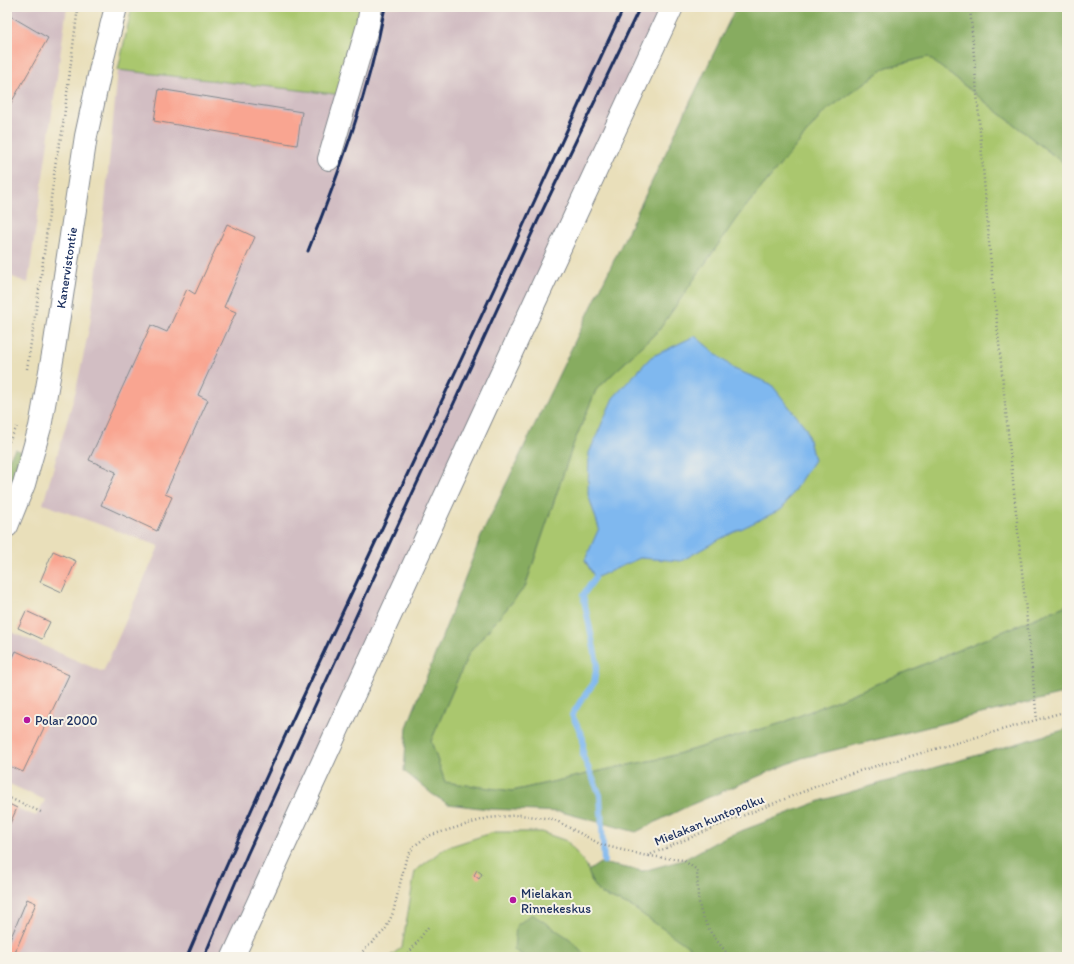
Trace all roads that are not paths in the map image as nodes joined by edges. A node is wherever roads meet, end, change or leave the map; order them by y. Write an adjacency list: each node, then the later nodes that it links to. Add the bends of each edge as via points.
1 (116, 7): 5 (street, Kanervistontie, via 86,136 40,427 24,484)
2 (371, 7): 4 (street)
3 (672, 7): 6 (street)
4 (329, 159)
5 (7, 526)
6 (233, 957)

